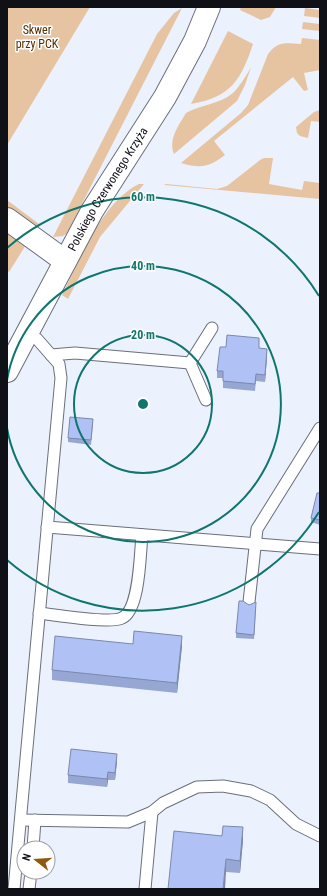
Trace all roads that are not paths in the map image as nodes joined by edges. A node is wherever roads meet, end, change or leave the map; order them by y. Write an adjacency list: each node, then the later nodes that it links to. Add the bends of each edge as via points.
1 (209, 7): 3 (street, Polskiego Czerwonego Krzyża, via 195,41 165,97 92,211)
2 (7, 219): 3 (street)
3 (65, 261): 5 (street, Polskiego Czerwonego Krzyża)
4 (212, 328): 7 (lane)
5 (26, 334): 6 (lane, via 36,340); 8 (street, Polskiego Czerwonego Krzyża)
6 (51, 356): 7 (lane, via 75,353); 11 (lane, via 59,364 61,378)
7 (190, 362): 9 (lane)
8 (7, 371)
9 (206, 400)
10 (320, 428): 13 (lane, via 257,529)
11 (47, 527): 12 (lane); 16 (lane)
12 (142, 535): 13 (lane); 16 (lane, via 136,597 131,609 122,618 110,620)
13 (255, 544): 14 (lane); 15 (lane)
14 (320, 549)
15 (249, 602)
16 (39, 613): 18 (lane)
17 (152, 812): 19 (lane, via 128,822); 20 (lane, via 163,803 197,787 223,786 251,791 270,800 296,824); 23 (lane)
18 (21, 820): 19 (lane); 22 (lane)
19 (35, 820): 21 (lane)
20 (320, 836)
21 (34, 840)
22 (14, 889)
23 (145, 889)

